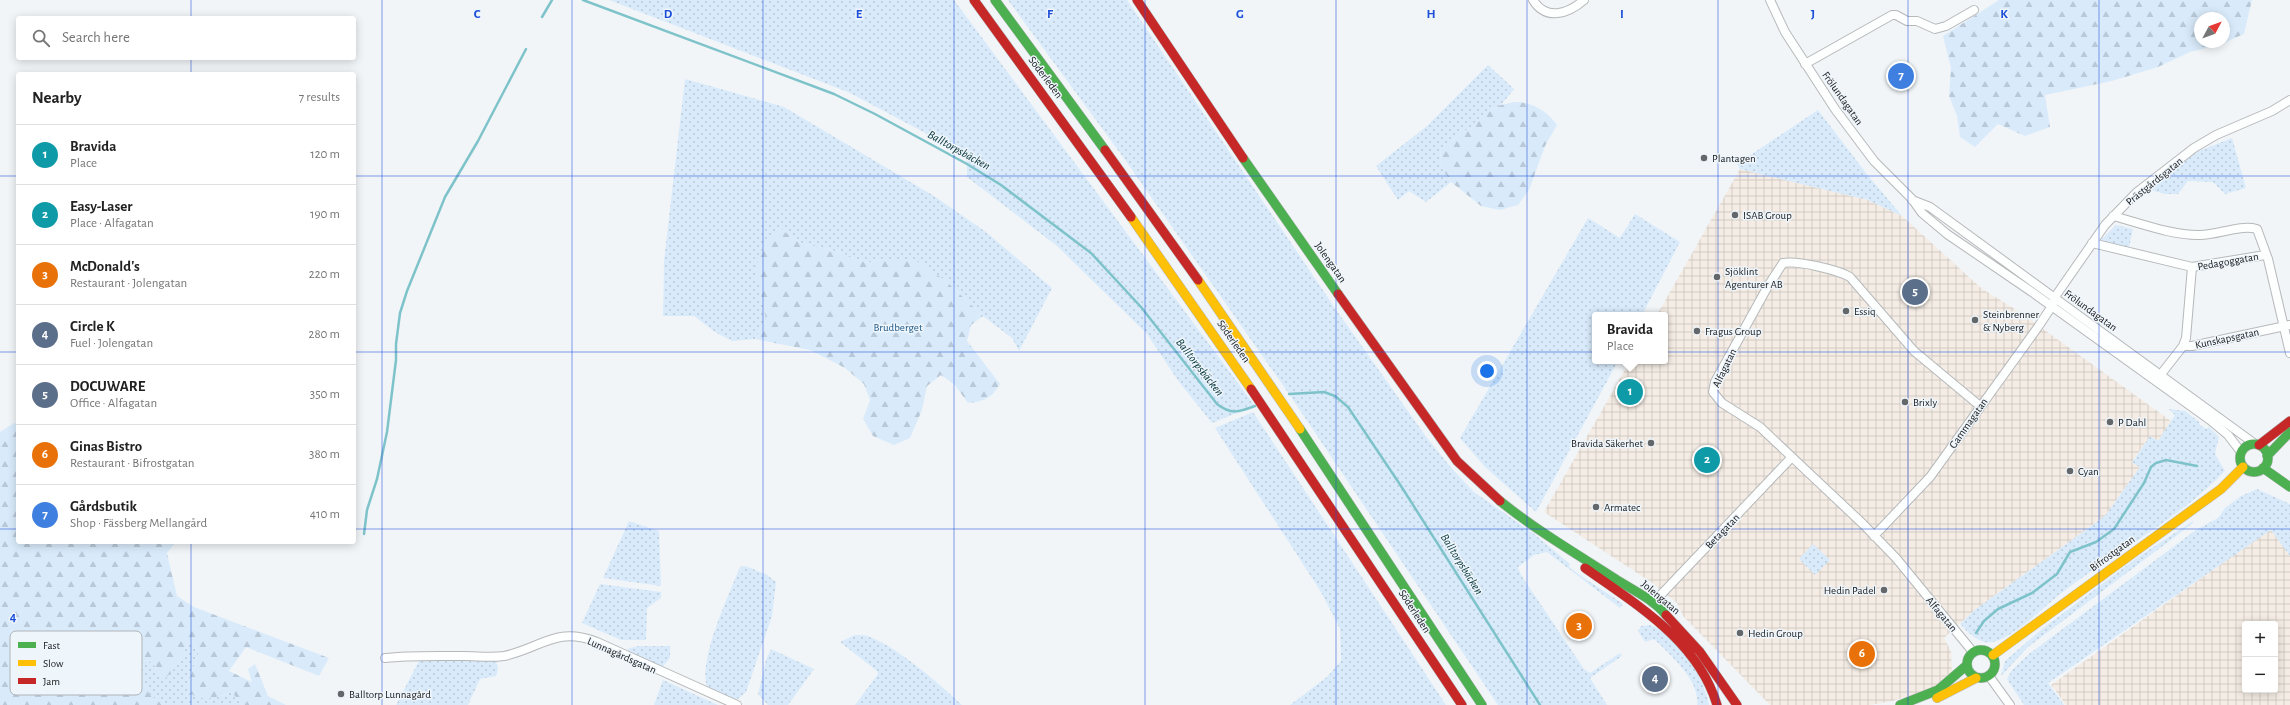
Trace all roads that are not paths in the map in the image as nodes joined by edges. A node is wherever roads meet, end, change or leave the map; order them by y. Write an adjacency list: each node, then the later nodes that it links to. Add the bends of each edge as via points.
1 (974, 0): 39 (main road, Söderleden, via 1087,153 1222,344 1353,537)
2 (995, 0): 40 (main road, Söderleden, via 1220,312 1386,557)
3 (1137, 0): 29 (main road, Jolengatan, via 1181,68 1438,437 1479,483)
4 (1533, 0): 5 (street, via 1545,13 1552,15)
5 (1584, 0)
6 (1770, 0): 8 (street, Frölundagatan, via 1785,32)
7 (1974, 10): 8 (street, via 1946,26 1935,29 1917,21 1907,21 1892,15)
8 (1805, 64): 14 (street, Frölundagatan, via 1874,161 1912,199 1922,213 1947,234)
9 (2290, 100): 10 (street, Prästgårdsgatan, via 2194,148 2136,193)
10 (2113, 216): 11 (street, Prästgårdsgatan); 12 (street, Pedagoggatan, via 2177,233 2199,236 2252,228 2258,232)
11 (2092, 243): 13 (street, Pedagoggatan); 14 (street, Prästgårdsgatan)
12 (2265, 254): 13 (street, Pedagoggatan); 15 (street)
13 (2192, 267): 16 (street, via 2186,338)
14 (2053, 303): 18 (street, Frölundagatan); 19 (street, Gammagatan)
15 (2287, 326): 16 (street, Kunskapsgatan); 17 (street)
16 (2183, 346): 18 (street, Kunskapsgatan)
17 (2290, 352)
18 (2158, 378): 22 (street, Frölundagatan); 23 (street, Frölundagatan, via 2220,428)
19 (1980, 406): 25 (street, Alfagatan, via 1914,351 1850,277 1840,272 1792,262 1783,263 1715,382 1713,392 1722,403 1760,427); 30 (street, Gammagatan, via 1928,479)
20 (2290, 421): 22 (main road)
21 (2290, 432): 24 (main road)
22 (2257, 445): 23 (main road, via 2247,446); 24 (main road, via 2264,449)
23 (2241, 452): 26 (main road, via 2240,460)
24 (2267, 456): 27 (main road)
25 (1791, 458): 30 (street, Alfagatan); 31 (street, Betagatan)
26 (2243, 467): 27 (main road, via 2253,472); 33 (main road, Bifrostgatan, via 2221,489)
27 (2263, 468): 28 (main road)
28 (2290, 487)
29 (1525, 521): 31 (main road, Jolengatan, via 1638,591); 41 (main road, Jolengatan, via 1531,530 1645,612 1677,639 1705,672 1715,693)
30 (1874, 536): 32 (street, Alfagatan, via 1896,558)
31 (1653, 603): 42 (main road, Jolengatan, via 1700,652)
32 (1974, 652): 33 (main road, via 1984,650); 35 (main road, via 1970,655)
33 (1992, 655): 36 (main road, via 1996,666)
34 (385, 658): 38 (street, Lunnagårdsgatan, via 411,655 502,656 552,638 575,635 602,644)
35 (1967, 666): 37 (main road); 43 (main road, via 1938,690)
36 (1989, 676): 37 (main road); 45 (street)
37 (1976, 678): 44 (main road)
38 (737, 705)
39 (1462, 705)
40 (1482, 705)
41 (1717, 705)
42 (1738, 705)
43 (1900, 705)
44 (1922, 705)
45 (2010, 705)

